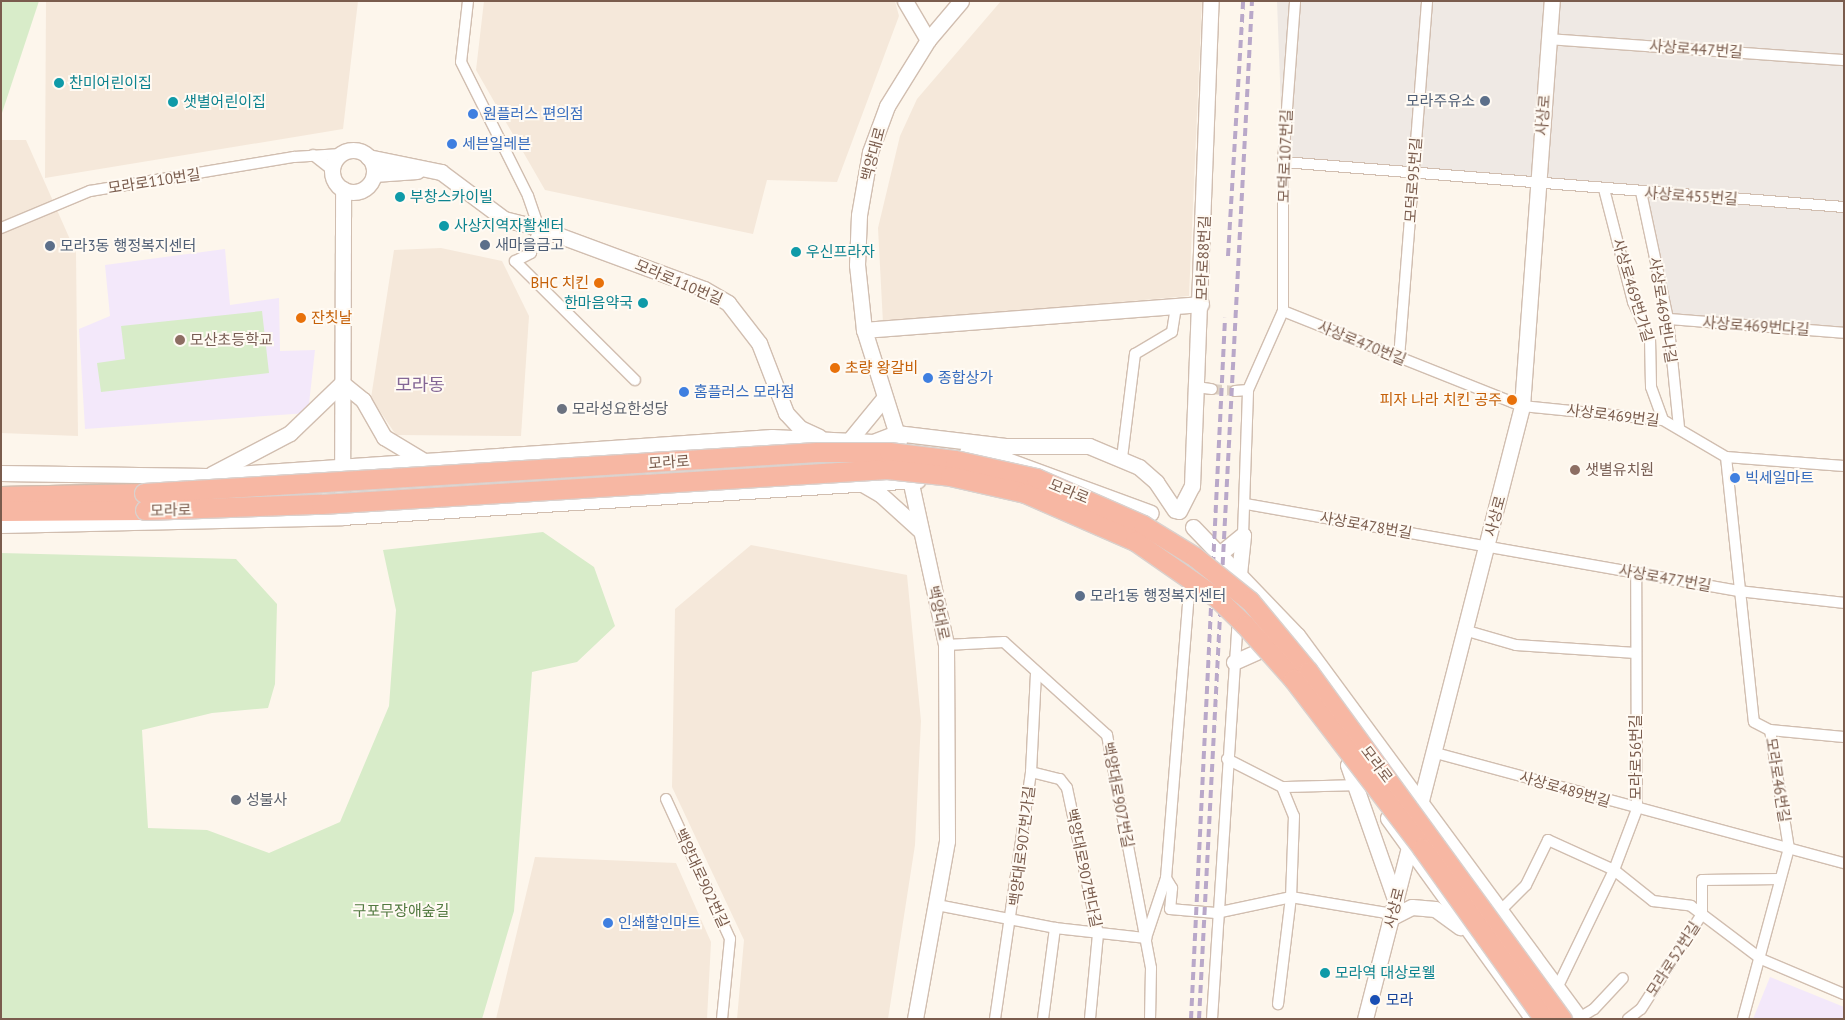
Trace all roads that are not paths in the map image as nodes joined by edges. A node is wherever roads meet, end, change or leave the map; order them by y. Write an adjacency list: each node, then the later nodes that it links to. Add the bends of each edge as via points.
1 (468, 1): 27 (street, via 460,62 528,196)
2 (905, 1): 9 (main road)
3 (961, 1): 9 (main road, 백양대로)
4 (1211, 1): 28 (main road, 모라로88번길)
5 (1295, 1): 14 (street, 모덕로107번길)
6 (1427, 1): 17 (street, 모덕로95번길)
7 (1552, 1): 8 (main road, 사상로)
8 (1549, 39): 10 (street, 사상로447번길); 19 (main road, 사상로)
9 (928, 40): 32 (main road, 백양대로, via 887,106 870,152 859,215 857,265)
10 (1844, 60)
11 (341, 154): 12 (street, 모라로110번길); 13 (main road, 모라로110번길, via 353,150); 15 (main road)
12 (314, 155): 15 (street); 26 (street, 모라로110번길, via 90,191)
13 (368, 157): 16 (main road, 모라로110번길); 18 (main road)
14 (1283, 162): 17 (street, 사상로455번길); 30 (street, 모덕로107번길)
15 (332, 170): 20 (main road)
16 (441, 172): 18 (main road); 27 (main road, 모라로110번길, via 504,219)
17 (1414, 172): 19 (street, 사상로455번길); 34 (street, 모덕로95번길)
18 (374, 174): 22 (main road)
19 (1538, 184): 21 (street, 사상로455번길); 42 (main road, 사상로)
20 (342, 189): 22 (main road); 25 (main road)
21 (1604, 189): 23 (street, 사상로455번길); 44 (street, 사상로469번가길, via 1633,302 1650,338 1651,386)
22 (359, 191): 25 (main road)
23 (1641, 192): 24 (street, 사상로455번길); 31 (street, 사상로469번나길)
24 (1844, 208)
25 (346, 227): 36 (main road)
26 (1, 228)
27 (539, 228): 35 (street, via 531,252 516,260); 43 (main road, 모라로110번길, via 704,289 728,303 759,343)
28 (1201, 304): 29 (main road); 37 (main road, 모라로88번길)
29 (1176, 306): 32 (main road); 52 (street, via 1172,332 1135,354)
30 (1283, 311): 34 (street, 사상로470번길); 39 (street)
31 (1668, 319): 33 (street, 사상로469번다길); 45 (street, 사상로469번나길)
32 (864, 330): 41 (main road, 백양대로)
33 (1844, 333)
34 (1399, 358): 42 (street, 사상로470번길)
35 (635, 380)
36 (342, 383): 53 (main road, via 363,400 384,437); 55 (main road); 57 (main road, via 290,433)
37 (1197, 387): 38 (street); 65 (main road, 모라로88번길, via 1192,486)
38 (1212, 390)
39 (1248, 390): 40 (street); 63 (street)
40 (1235, 391)
41 (884, 398): 47 (main road, 백양대로); 50 (main road)
42 (1522, 406): 44 (street, 사상로469번길); 72 (main road, 사상로)
43 (786, 413): 46 (main road); 49 (main road, via 800,428)
44 (1663, 420): 45 (street, 사상로469번길)
45 (1679, 428): 51 (street, 사상로469번길)
46 (772, 437): 48 (main road, 모라로); 49 (main road, 모라로)
47 (898, 440): 50 (main road, 모라로); 52 (main road, 모라로, via 1005,446 1089,446); 58 (main road, 백양대로); 66 (main road, 모라로, via 1007,460)
48 (713, 442): 53 (main road, 모라로); 60 (main road, via 707,446 703,466 711,478)
49 (829, 442): 50 (main road, 모라로)
50 (848, 442)
51 (1726, 457): 54 (street, 사상로469번길); 79 (street, 모라로46번길)
52 (1122, 458): 65 (main road, 모라로, via 1156,482)
53 (424, 461): 55 (main road, 모라로)
54 (1844, 466)
55 (340, 467): 57 (main road, 모라로); 67 (main road)
56 (1, 473): 57 (main road, 모라로)
57 (208, 476)
58 (910, 479): 59 (main road, 모라로); 70 (main road, 백양대로); 73 (main road, 모라로, via 1040,502 1106,526)
59 (859, 482): 60 (main road, 모라로); 70 (main road, via 880,494)
60 (730, 490): 67 (main road, 모라로)
61 (1, 496): 62 (highway, 모라로)
62 (144, 501): 64 (highway, 모라로); 123 (highway, 모라로, bridge, via 816,452 889,452 955,460 1036,478 1143,524 1195,557 1250,601 1308,671); 133 (highway, 모라로, bridge, via 321,504 887,469 950,476 1025,493 1136,541 1217,598 1246,625 1293,679 1422,848)
63 (1246, 504): 71 (street); 72 (street, 사상로478번길)
64 (1, 511)
65 (1177, 511): 66 (main road); 69 (main road)
66 (1151, 513): 73 (main road, via 1139,528)
67 (342, 517): 68 (main road, 모라로)
68 (1, 526)
69 (1193, 527): 74 (main road, 모라로); 75 (main road, via 1193,551)
70 (921, 531): 83 (main road, 백양대로)
71 (1243, 535): 74 (main road); 77 (main road)
72 (1486, 546): 76 (street, 사상로477번길); 82 (main road, 사상로)
73 (1138, 548): 75 (main road, via 1151,563)
74 (1218, 555): 77 (main road, 모라로)
75 (1176, 566): 78 (main road, 모라로)
76 (1636, 573): 79 (street, 사상로477번길); 85 (street, 모라로56번길)
77 (1239, 574): 95 (main road, 모라로, via 1297,635)
78 (1190, 580): 81 (main road, 모라로); 105 (street)
79 (1739, 591): 80 (street, 사상로477번길); 88 (street, 모라로46번길, via 1754,722)
80 (1844, 603)
81 (1238, 621): 84 (main road, 모라로); 86 (street)
82 (1464, 630): 85 (street, via 1516,645); 90 (main road, 사상로)
83 (946, 645): 87 (street, 백양대로907번길, via 1004,642); 108 (main road, 백양대로, via 947,841)
84 (1263, 649): 86 (main road); 92 (main road, 모라로)
85 (1636, 653): 100 (street, 모라로56번길)
86 (1234, 662): 91 (street)
87 (1036, 672): 94 (street, 백양대로907번가길); 117 (street, 백양대로907번길, via 1106,735)
88 (1770, 730): 89 (street); 102 (street, 모라로46번길)
89 (1844, 737)
90 (1432, 752): 93 (main road, 사상로); 100 (street, 사상로489번길)
91 (1227, 759): 97 (street); 111 (street)
92 (1348, 765): 96 (main road); 101 (main road, 모라로)
93 (1428, 770): 95 (main road); 99 (main road, 사상로)
94 (1031, 772): 113 (street, 백양대로907번가길); 116 (street, 백양대로907번다길, via 1060,779 1067,788)
95 (1402, 775): 99 (main road, 모라로)
96 (1356, 785): 97 (street); 110 (main road)
97 (1282, 787): 107 (street, via 1294,816)
98 (666, 798): 124 (street, 백양대로902번길, via 730,939)
99 (1422, 801): 101 (main road, 사상로); 109 (main road, 모라로)
100 (1636, 809): 102 (street, 사상로489번길); 104 (street, 모라로56번길)
101 (1409, 848): 110 (main road, 사상로); 115 (main road, 모라로)
102 (1789, 848): 103 (street, 사상로489번길); 106 (street, 모라로46번길)
103 (1844, 863)
104 (1614, 870): 109 (street, via 1548,840 1526,885); 112 (street, via 1653,901 1691,906); 120 (street, 모라로56번길)
105 (1166, 878): 111 (street, via 1172,888 1170,910); 117 (street)
106 (1780, 879): 112 (street, 모라로52번길, via 1702,880); 118 (street, 모라로46번길)
107 (1292, 897): 110 (street); 111 (street); 122 (street)
108 (937, 905): 113 (street); 125 (main road, 백양대로)
109 (1502, 910): 120 (main road, 모라로)
110 (1393, 911): 115 (main road, via 1412,907 1435,910); 131 (main road, 사상로)
111 (1221, 912): 130 (street)
112 (1702, 914): 118 (street); 134 (street, 모라로52번길, via 1641,1009)
113 (1012, 920): 114 (street); 126 (street, 백양대로907번가길)
114 (1055, 928): 116 (street); 127 (street)
115 (1468, 932): 132 (main road, 모라로)
116 (1098, 934): 117 (street); 128 (street, 백양대로907번다길)
117 (1146, 938): 129 (street, 백양대로907번길, via 1151,968)
118 (1761, 959): 121 (street); 135 (street, 모라로46번길)
119 (1623, 978): 123 (street, via 1594,1009)
120 (1559, 984): 123 (main road, 모라로)
121 (1844, 994)
122 (1278, 1004)
123 (1574, 1018)
124 (722, 1019)
125 (915, 1019)
126 (995, 1019)
127 (1043, 1019)
128 (1090, 1019)
129 (1150, 1019)
130 (1212, 1019)
131 (1365, 1019)
132 (1533, 1019)
133 (1544, 1019)
134 (1628, 1019)
135 (1743, 1019)

